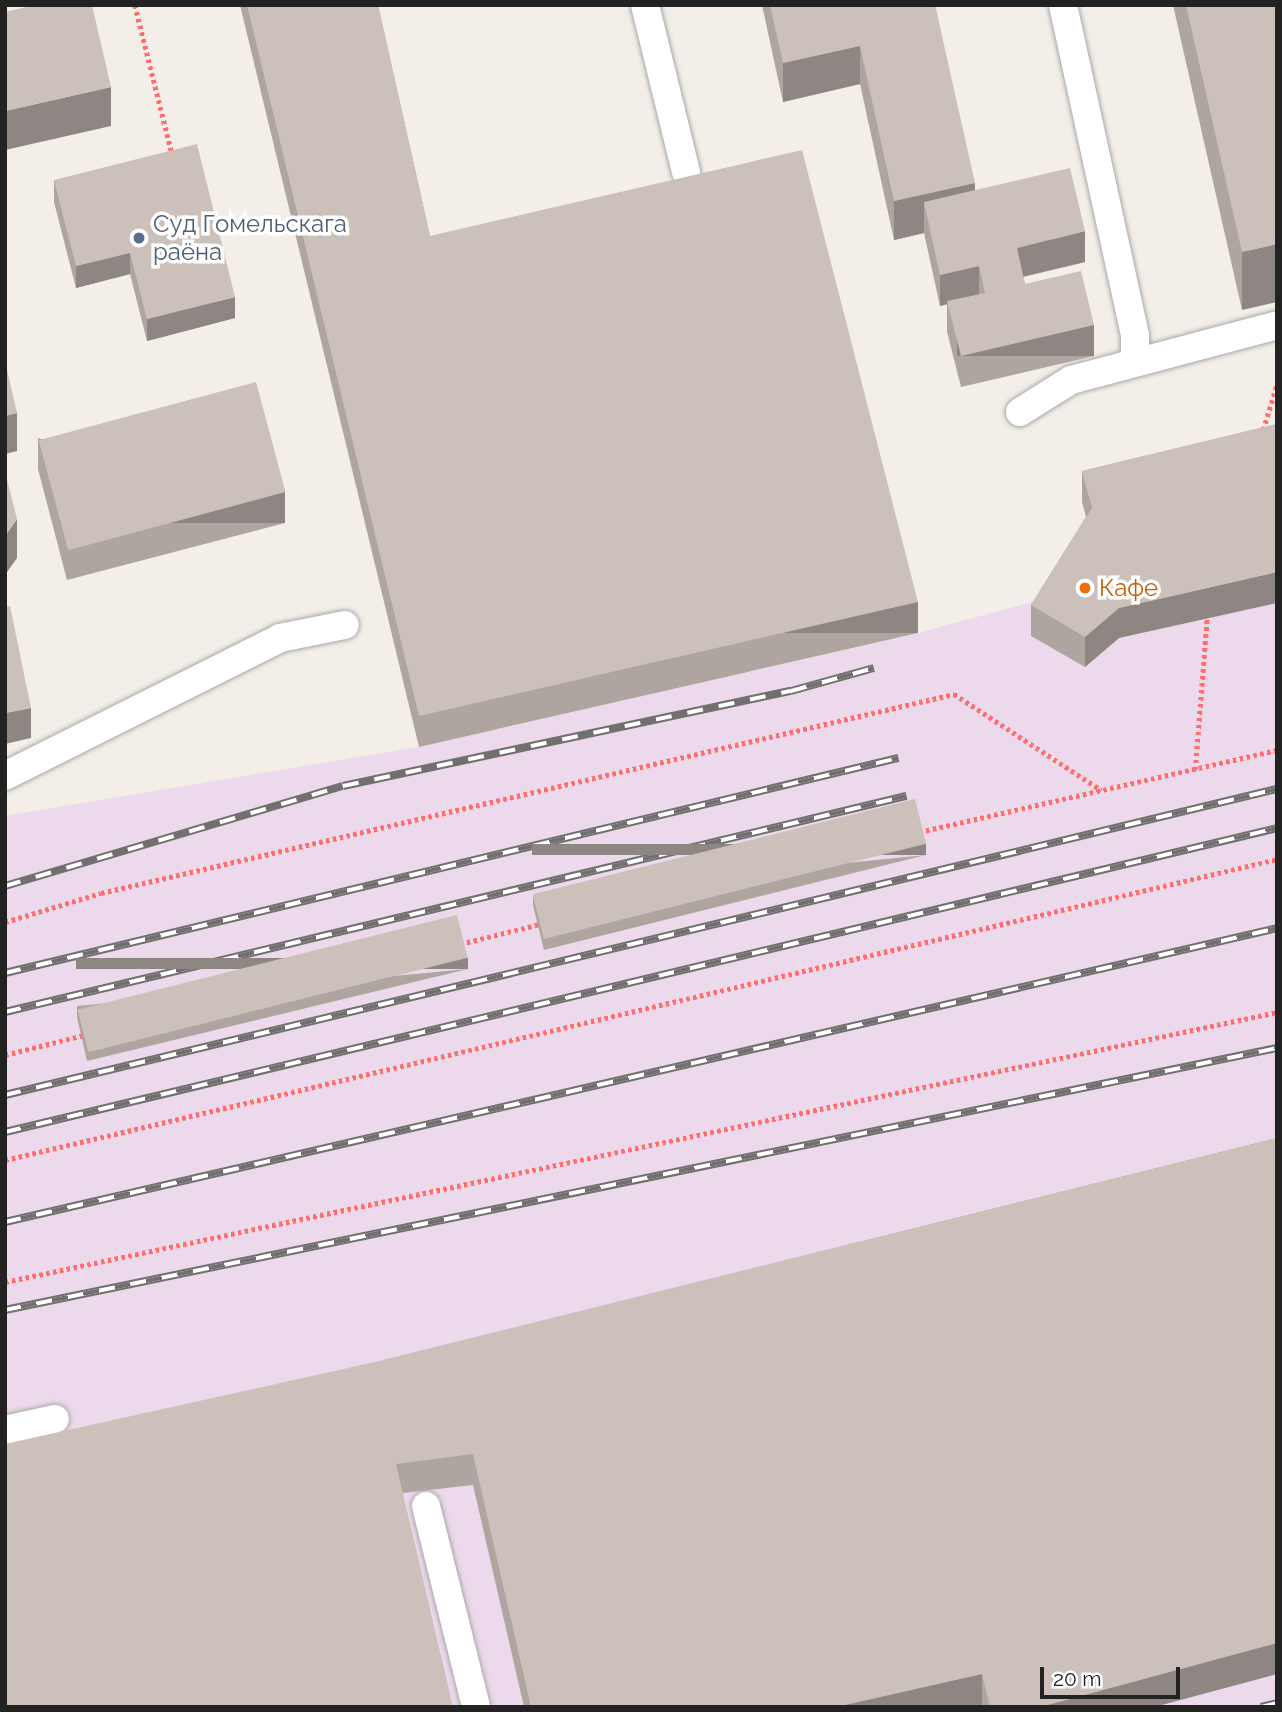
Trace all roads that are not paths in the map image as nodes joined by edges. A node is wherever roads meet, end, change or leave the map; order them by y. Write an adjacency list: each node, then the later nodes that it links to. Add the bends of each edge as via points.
1 (645, 5): 3 (lane)
2 (1063, 5): 5 (lane, via 1132,322)
3 (685, 172)
4 (1277, 325): 5 (lane)
5 (1135, 361): 6 (lane, via 1071,380)
6 (1020, 412)
7 (345, 625): 8 (lane, via 280,638)
8 (5, 776)
9 (55, 1419): 10 (lane)
10 (5, 1430)
11 (426, 1506): 12 (lane)
12 (476, 1707)

